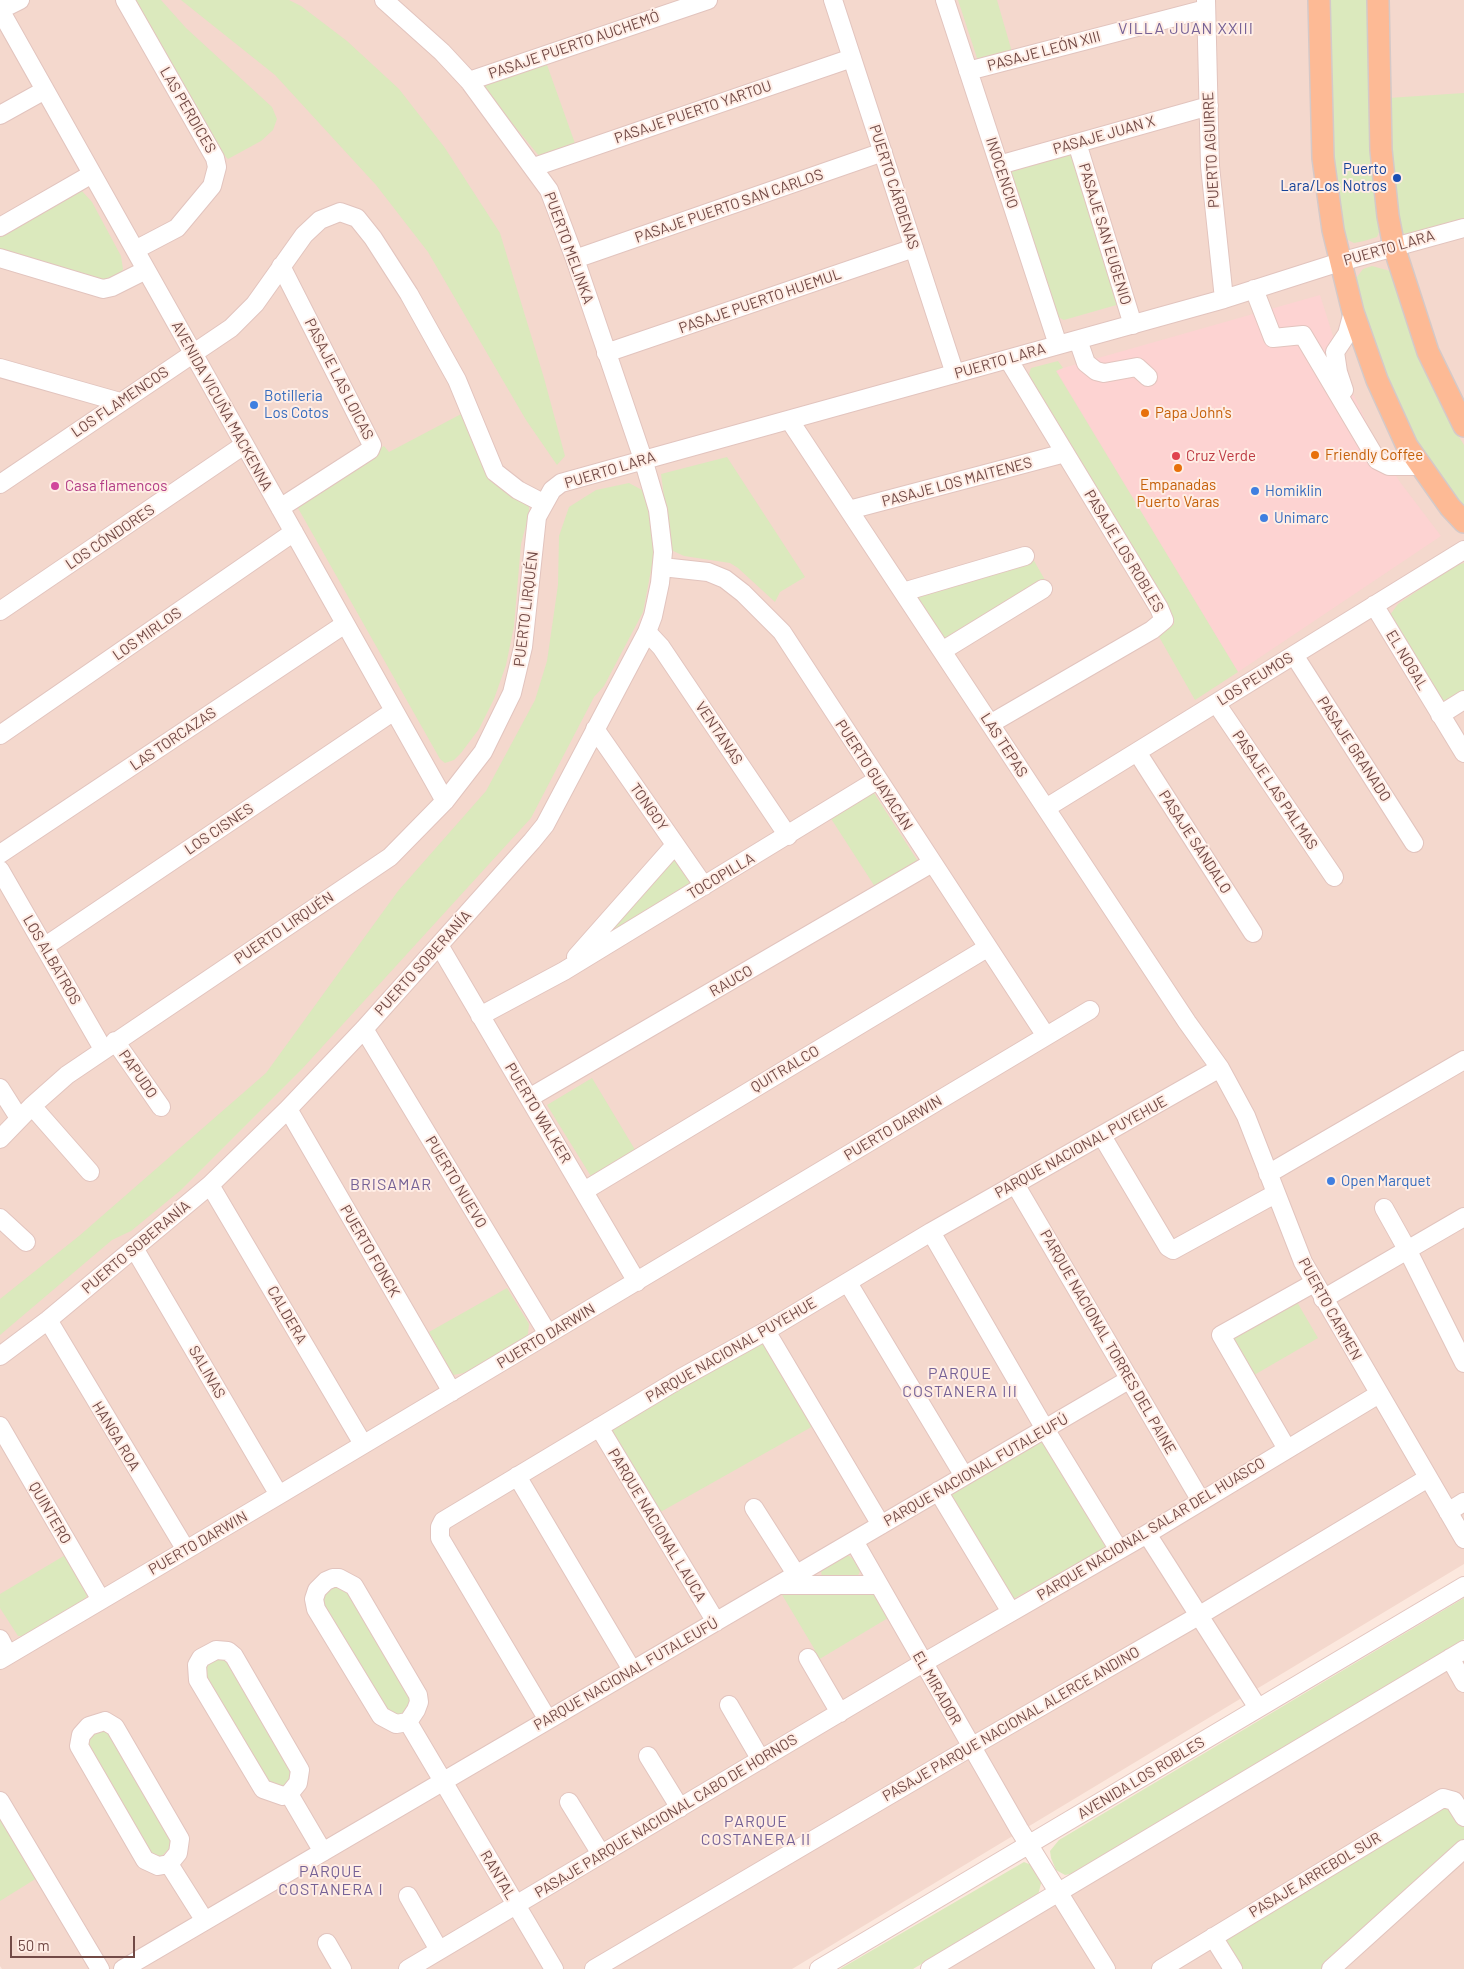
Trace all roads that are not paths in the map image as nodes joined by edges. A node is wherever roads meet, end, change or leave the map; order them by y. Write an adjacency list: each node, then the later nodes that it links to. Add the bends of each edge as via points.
1 (20, 0): 10 (street)
2 (125, 0): 26 (street, LAS PERDICES, via 215,158 217,167 212,186 177,228)
3 (708, 0): 13 (street, PASAJE PUERTO AUCHEMÓ)
4 (833, 0): 11 (street, PUERTO CÁRDENAS)
5 (945, 0): 12 (street, INOCENCIO)
6 (1319, 0): 29 (main road, via 1323,158)
7 (1378, 0): 24 (main road, via 1381,150)
8 (389, 1): 13 (street, PUERTO MELINKA)
9 (1206, 5): 12 (street, PASAJE LEÓN XIII); 15 (street, PUERTO AGUIRRE)
10 (0, 10): 14 (street, AVENIDA VICUÑA MACKENNA)
11 (852, 58): 18 (street, PUERTO CÁRDENAS); 20 (street, PASAJE PUERTO YARTOU)
12 (968, 71): 19 (street, INOCENCIO)
13 (469, 81): 20 (street, PUERTO MELINKA)
14 (45, 90): 16 (street); 21 (street, AVENIDA VICUÑA MACKENNA)
15 (1209, 106): 17 (street, PASAJE JUAN X); 33 (street, PUERTO AGUIRRE, via 1212,199)
16 (0, 115)
17 (1077, 143): 19 (street, PASAJE JUAN X); 35 (street, PASAJE SAN EUGENIO)
18 (883, 152): 25 (street, PUERTO CÁRDENAS); 28 (street, PASAJE PUERTO SAN CARLOS)
19 (1000, 165): 37 (street, INOCENCIO)
20 (534, 167): 28 (street, PUERTO MELINKA, via 549,190)
21 (92, 174): 22 (street); 26 (street, AVENIDA VICUÑA MACKENNA)
22 (0, 227)
23 (1464, 228): 24 (street, PUERTO LARA)
24 (1394, 246): 29 (street, PUERTO LARA); 47 (main road, via 1428,352)
25 (914, 248): 38 (street, PASAJE PUERTO HUEMUL); 42 (street, PUERTO CÁRDENAS)
26 (135, 250): 31 (street, AVENIDA VICUÑA MACKENNA)
27 (0, 258): 31 (street, via 103,289)
28 (575, 259): 38 (street, PUERTO MELINKA)
29 (1340, 262): 32 (street, PUERTO LARA); 34 (main road)
30 (281, 266): 39 (street, LOS FLAMENCOS, via 244,316); 53 (street, LOS FLAMENCOS, via 320,220 340,212 357,218 409,294 457,380 495,472 518,490); 54 (street, PASAJE LAS LOICAS, via 372,445 370,450)
31 (146, 270): 39 (street, AVENIDA VICUÑA MACKENNA)
32 (1254, 289): 33 (street, PUERTO LARA); 45 (street, via 1273,338 1302,335)
33 (1224, 299): 35 (street, PUERTO LARA)
34 (1353, 312): 45 (street, via 1347,334 1335,352); 51 (main road, via 1377,380 1407,446)
35 (1133, 325): 36 (street, PUERTO LARA)
36 (1078, 340): 37 (street, PUERTO LARA); 43 (street, via 1086,363 1096,371 1104,373 1137,367)
37 (1058, 345): 40 (street, PUERTO LARA)
38 (606, 353): 50 (street, PUERTO MELINKA)
39 (193, 354): 44 (street, LOS FLAMENCOS); 48 (street, AVENIDA VICUÑA MACKENNA)
40 (1008, 359): 42 (street, PUERTO LARA); 49 (street, PASAJE LOS ROBLES)
41 (0, 368): 44 (street)
42 (955, 374): 46 (street, PUERTO LARA)
43 (1148, 377)
44 (120, 402): 52 (street, LOS FLAMENCOS)
45 (1348, 409): 51 (street, via 1377,460 1389,466)
46 (790, 421): 50 (street, PUERTO LARA); 55 (street, LAS TEPAS)
47 (1464, 426)
48 (244, 445): 54 (street, AVENIDA VICUÑA MACKENNA); 64 (street, LOS CÓNDORES)
49 (1065, 453): 55 (street, PASAJE LOS MAITENES); 73 (street, PASAJE LOS ROBLES, via 1164,620)
50 (644, 459): 53 (street, PUERTO LARA, via 561,483); 60 (street, PUERTO SOBERANÍA, via 658,510)
51 (1420, 466): 56 (main road)
52 (0, 484)
53 (543, 503): 79 (street, PUERTO LIRQUÉN, via 535,532 524,647 512,693 483,752)
54 (280, 508): 57 (street, AVENIDA VICUÑA MACKENNA)
55 (849, 510): 62 (street, LAS TEPAS)
56 (1464, 522)
57 (294, 532): 65 (street, AVENIDA VICUÑA MACKENNA); 75 (street, LOS MIRLOS)
58 (1464, 550): 63 (street, LOS PEUMOS)
59 (1025, 556): 62 (street)
60 (662, 567): 66 (street, PUERTO SOBERANÍA); 78 (street, PUERTO GUAYACÁN, via 708,572 734,585 755,604 782,632)
61 (1043, 589): 67 (street)
62 (903, 592): 67 (street, LAS TEPAS)
63 (1374, 605): 68 (street, LOS PEUMOS); 72 (street, EL NOGAL)
64 (0, 611)
65 (345, 624): 71 (street, AVENIDA VICUÑA MACKENNA); 84 (street, LAS TORCAZAS)
66 (647, 632): 74 (street, PUERTO SOBERANÍA); 81 (street, VENTANAS, via 661,647)
67 (942, 651): 73 (street, LAS TEPAS)
68 (1294, 655): 70 (street, LOS PEUMOS); 82 (street, PASAJE GRANADO)
69 (1464, 700): 72 (street)
70 (1216, 703): 76 (street, LOS PEUMOS); 87 (street, PASAJE LAS PALMAS)
71 (394, 711): 79 (street, AVENIDA VICUÑA MACKENNA); 91 (street, LOS CISNES)
72 (1440, 715): 77 (street, EL NOGAL)
73 (990, 724): 80 (street, LAS TEPAS)
74 (595, 729): 83 (street, TONGOY); 90 (street, PUERTO SOBERANÍA, via 539,833)
75 (0, 735)
76 (1137, 752): 80 (street, LOS PEUMOS); 89 (street, PASAJE SÁNDALO)
77 (1464, 753)
78 (877, 780): 81 (street, TOCOPILLA); 85 (street, PUERTO GUAYACÁN)
79 (445, 801): 98 (street, PUERTO LIRQUÉN, via 390,857)
80 (1046, 808): 100 (street, LAS TEPAS)
81 (788, 836): 88 (street, TOCOPILLA)
82 (1414, 843)
83 (676, 845): 88 (street, TONGOY); 93 (street, TOCOPILLA)
84 (0, 854)
85 (932, 863): 92 (street, PUERTO GUAYACÁN); 102 (street, RAUCO)
86 (0, 870): 91 (street, LOS ALBATROS)
87 (1334, 878)
88 (704, 886): 93 (street, TOCOPILLA)
89 (1253, 933)
90 (439, 945): 95 (street, PUERTO WALKER); 96 (street, PUERTO SOBERANÍA)
91 (44, 948): 98 (street, LOS ALBATROS)
92 (987, 948): 97 (street, PUERTO GUAYACÁN); 113 (street, QUITRALCO)
93 (564, 971): 95 (street, TOCOPILLA)
94 (1090, 1010): 97 (street, PUERTO DARWIN)
95 (480, 1016): 102 (street, PUERTO WALKER)
96 (364, 1029): 105 (street, PUERTO SOBERANÍA); 128 (street, PUERTO NUEVO)
97 (1046, 1036): 122 (street, PUERTO DARWIN)
98 (109, 1045): 103 (street, PUERTO LIRQUÉN, via 66,1075); 104 (street, PAPUDO)
99 (1464, 1060): 110 (street)
100 (1220, 1068): 107 (street, PARQUE NACIONAL PUYEHUE); 110 (street, PUERTO CARMEN, via 1246,1116)
101 (0, 1088): 106 (street)
102 (529, 1098): 113 (street, PUERTO WALKER)
103 (32, 1106): 106 (street, PUERTO LIRQUÉN); 109 (street)
104 (161, 1107)
105 (288, 1109): 111 (street, PUERTO SOBERANÍA); 132 (street, PUERTO FONCK)
106 (19, 1118): 108 (street, PUERTO LIRQUÉN)
107 (1102, 1136): 112 (street, PARQUE NACIONAL PUYEHUE); 114 (street, via 1168,1247 1173,1250)
108 (0, 1139)
109 (90, 1172)
110 (1268, 1174): 114 (street, PUERTO CARMEN)
111 (210, 1184): 120 (street, PUERTO SOBERANÍA); 137 (street, CALDERA)
112 (1015, 1184): 118 (street, PARQUE NACIONAL PUYEHUE); 131 (street, PARQUE NACIONAL TORRES DEL PAINE)
113 (584, 1191): 122 (street, PUERTO WALKER)
114 (1275, 1194): 124 (street, PUERTO CARMEN)
115 (1384, 1208): 121 (street)
116 (1464, 1217): 121 (street)
117 (0, 1218): 119 (street)
118 (931, 1232): 123 (street, PARQUE NACIONAL PUYEHUE); 136 (street)
119 (26, 1242)
120 (134, 1248): 126 (street, PUERTO SOBERANÍA); 143 (street, SALINAS)
121 (1408, 1251): 125 (street); 130 (street)
122 (636, 1282): 128 (street, PUERTO DARWIN)
123 (848, 1283): 127 (street, PARQUE NACIONAL PUYEHUE); 140 (street)
124 (1314, 1283): 125 (street, PUERTO CARMEN); 138 (street, via 1221,1335)
125 (1323, 1299): 133 (street, PUERTO CARMEN)
126 (48, 1320): 129 (street, PUERTO SOBERANÍA); 152 (street, HANGA ROA)
127 (766, 1331): 135 (street, PARQUE NACIONAL PUYEHUE); 148 (street)
128 (548, 1334): 132 (street, PUERTO DARWIN)
129 (0, 1356)
130 (1464, 1363)
131 (1130, 1379): 136 (street, PARQUE NACIONAL FUTALEUFÚ); 144 (street, PARQUE NACIONAL TORRES DEL PAINE)
132 (452, 1392): 137 (street, PUERTO DARWIN)
133 (1379, 1394): 138 (street, PARQUE NACIONAL SALAR DEL HUASCO); 141 (street, PUERTO CARMEN)
134 (0, 1426): 158 (street, QUINTERO)
135 (599, 1427): 139 (street, PARQUE NACIONAL PUYEHUE); 161 (street, PARQUE NACIONAL LAUCA)
136 (1045, 1429): 140 (street, PARQUE NACIONAL FUTALEUFÚ); 153 (street)
137 (363, 1444): 143 (street, PUERTO DARWIN)
138 (1287, 1449): 144 (street, PARQUE NACIONAL SALAR DEL HUASCO)
139 (517, 1476): 166 (street); 171 (street, PARQUE NACIONAL PUYEHUE, via 448,1517 440,1527 440,1538)
140 (964, 1476): 142 (street, PARQUE NACIONAL FUTALEUFÚ)
141 (1428, 1478): 147 (street, PUERTO CARMEN); 160 (street, PASAJE PARQUE NACIONAL ALERCE ANDINO)
142 (938, 1492): 148 (street, PARQUE NACIONAL FUTALEUFÚ); 159 (street)
143 (279, 1496): 152 (street, PUERTO DARWIN)
144 (1201, 1501): 149 (street, PARQUE NACIONAL SALAR DEL HUASCO)
145 (1464, 1502): 147 (street)
146 (754, 1508): 154 (street)
147 (1448, 1512): 150 (street, PUERTO CARMEN)
148 (881, 1525): 151 (street, PARQUE NACIONAL FUTALEUFÚ)
149 (1147, 1534): 153 (street, PARQUE NACIONAL SALAR DEL HUASCO); 160 (street)
150 (1464, 1539)
151 (854, 1541): 154 (street, PARQUE NACIONAL FUTALEUFÚ); 156 (street, EL MIRADOR)
152 (186, 1550): 158 (street, PUERTO DARWIN)
153 (1119, 1550): 159 (street, PARQUE NACIONAL SALAR DEL HUASCO)
154 (796, 1574): 155 (street, PARQUE NACIONAL FUTALEUFÚ)
155 (778, 1585): 156 (street); 161 (street, PARQUE NACIONAL FUTALEUFÚ)
156 (878, 1585): 165 (street, EL MIRADOR)
157 (1464, 1586): 169 (street, AVENIDA LOS ROBLES)
158 (101, 1600): 162 (street, PUERTO DARWIN)
159 (1011, 1612): 165 (street, PARQUE NACIONAL SALAR DEL HUASCO)
160 (1200, 1615): 169 (street); 173 (street, PASAJE PARQUE NACIONAL ALERCE ANDINO)
161 (716, 1622): 166 (street, PARQUE NACIONAL FUTALEUFÚ)
162 (2, 1651)
163 (1457, 1654): 167 (street); 187 (street)
164 (808, 1658): 170 (street)
165 (923, 1663): 170 (street, PASAJE PARQUE NACIONAL CABO DE HORNOS); 173 (street, EL MIRADOR)
166 (632, 1670): 171 (street, PARQUE NACIONAL FUTALEUFÚ)
167 (1464, 1683)
168 (729, 1705): 175 (street)
169 (1258, 1708): 182 (street, AVENIDA LOS ROBLES)
170 (840, 1713): 175 (street, PASAJE PARQUE NACIONAL CABO DE HORNOS)
171 (548, 1720): 176 (street, PARQUE NACIONAL FUTALEUFÚ)
172 (408, 1722): 172 (street, via 396,1724 381,1716 316,1609 314,1599 317,1590 326,1581 339,1578 354,1586 418,1694 419,1702); 176 (street, RANTAL)
173 (970, 1746): 182 (street, EL MIRADOR); 199 (street, PASAJE PARQUE NACIONAL ALERCE ANDINO)
174 (648, 1756): 180 (street)
175 (761, 1760): 180 (street, PASAJE PARQUE NACIONAL CABO DE HORNOS)
176 (442, 1782): 184 (street, PARQUE NACIONAL FUTALEUFÚ); 189 (street, RANTAL)
177 (289, 1794): 177 (street, via 283,1796 263,1789 198,1680 197,1664 209,1653 221,1650 234,1656 300,1770 298,1783); 184 (street)
178 (0, 1801): 194 (street)
179 (569, 1802): 185 (street)
180 (680, 1808): 185 (street, PASAJE PARQUE NACIONAL CABO DE HORNOS)
181 (1464, 1817): 191 (street, PASAJE ARREBOL SUR, via 1454,1801 1443,1798)
182 (1028, 1844): 187 (street, EL MIRADOR); 200 (street, AVENIDA LOS ROBLES)
183 (1464, 1849): 205 (street)
184 (323, 1852): 190 (street, PARQUE NACIONAL FUTALEUFÚ)
185 (601, 1854): 189 (street, PASAJE PARQUE NACIONAL CABO DE HORNOS)
186 (169, 1864): 186 (street, via 158,1866 145,1860 79,1746 81,1735 88,1726 105,1721 115,1727 180,1839 178,1853); 190 (street)
187 (1060, 1893): 201 (street); 202 (street, EL MIRADOR)
188 (408, 1896): 193 (street)
189 (516, 1905): 193 (street, PASAJE PARQUE NACIONAL CABO DE HORNOS); 198 (street, RANTAL)
190 (205, 1921): 195 (street, PARQUE NACIONAL FUTALEUFÚ)
191 (1213, 1937): 203 (street, PASAJE ARREBOL SUR); 204 (street)
192 (327, 1943): 196 (street)
193 (439, 1950): 197 (street, PASAJE PARQUE NACIONAL CABO DE HORNOS)
194 (100, 1969)
195 (123, 1969)
196 (342, 1969)
197 (408, 1969)
198 (554, 1969)
199 (594, 1969)
200 (819, 1969)
201 (930, 1969)
202 (1106, 1969)
203 (1161, 1969)
204 (1233, 1969)
205 (1331, 1969)

